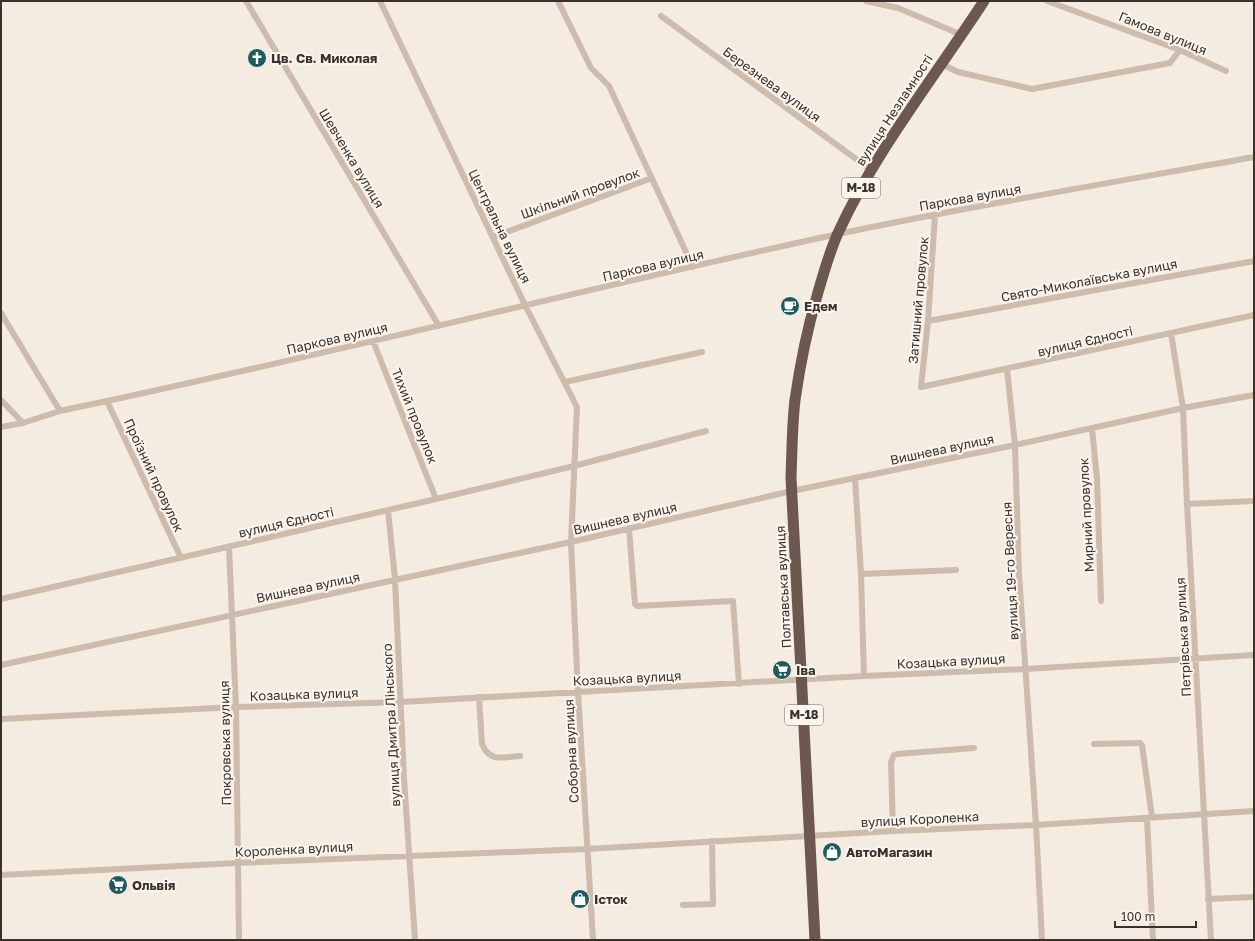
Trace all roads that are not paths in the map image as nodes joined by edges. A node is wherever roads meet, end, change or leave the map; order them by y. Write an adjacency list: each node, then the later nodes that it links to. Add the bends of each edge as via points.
1 (246, 1): 24 (street, Шевченка вулиця)
2 (380, 1): 17 (street, Центральна вулиця)
3 (558, 1): 14 (street, via 591,68 609,86)
4 (866, 1): 8 (street, via 898,8)
5 (984, 1): 8 (highway, вулиця Незламності / М-18)
6 (1046, 1): 9 (street, Гамова вулиця)
7 (661, 16): 13 (street, Березнева вулиця)
8 (962, 35): 10 (highway, вулиця Незламності / М-18)
9 (1180, 50): 10 (street, via 1170,63 1032,89 958,72); 11 (street, Гамова вулиця)
10 (941, 64): 13 (highway, вулиця Незламності / М-18)
11 (1226, 71)
12 (1254, 157): 15 (street, Паркова вулиця)
13 (871, 170): 16 (highway, вулиця Незламності / М-18)
14 (652, 178): 17 (street, Шкільний провулок); 19 (street)
15 (935, 215): 16 (street, Паркова вулиця); 23 (street, Затишний провулок)
16 (837, 234): 19 (street, Паркова вулиця); 34 (highway, вулиця Незламності / М-18, via 813,308)
17 (493, 236): 20 (street, Центральна вулиця)
18 (1254, 261): 23 (street, Свято-Миколаївська вулиця)
19 (693, 267): 20 (street, Паркова вулиця)
20 (525, 305): 24 (street, Паркова вулиця); 29 (street, Центральна вулиця)
21 (1, 313): 36 (street)
22 (1254, 315): 25 (street, вулиця Єдності)
23 (928, 321): 30 (street, Затишний провулок)
24 (439, 326): 26 (street, Паркова вулиця)
25 (1171, 333): 28 (street, вулиця Єдності); 35 (street, Петрівська вулиця)
26 (373, 341): 33 (street, Паркова вулиця); 45 (street, Тихий провулок)
27 (702, 352): 29 (street)
28 (1007, 369): 30 (street, вулиця Єдності); 41 (street, вулиця 19-го Вересня)
29 (565, 382): 42 (street, Центральна вулиця, via 577,407)
30 (921, 387)
31 (1254, 395): 35 (street, Вишнева вулиця)
32 (1, 400): 37 (street)
33 (107, 401): 36 (street, Паркова вулиця); 52 (street, Проїзний провулок)
34 (795, 401): 44 (highway, Полтавська вулиця / М-18)
35 (1183, 408): 39 (street, Вишнева вулиця); 47 (street, Петрівська вулиця)
36 (60, 411): 37 (street, Паркова вулиця)
37 (23, 422): 38 (street, Паркова вулиця)
38 (1, 427)
39 (1092, 428): 41 (street, Вишнева вулиця); 57 (street, Мирний провулок, via 1097,479)
40 (706, 431): 42 (street, вулиця Єдності)
41 (1016, 445): 43 (street, Вишнева вулиця); 62 (street, вулиця 19-го Вересня, via 1019,574)
42 (575, 465): 45 (street, вулиця Єдності); 50 (street, Соборна вулиця)
43 (855, 478): 44 (street, Вишнева вулиця); 54 (street)
44 (792, 490): 49 (street, Вишнева вулиця); 64 (highway, Полтавська вулиця / М-18)
45 (436, 499): 48 (street, вулиця Єдності)
46 (1254, 500): 47 (street)
47 (1187, 504): 60 (street, Петрівська вулиця)
48 (388, 510): 51 (street, вулиця Єдності); 55 (street, вулиця Дмитра Лінського)
49 (629, 528): 50 (street, Вишнева вулиця); 65 (street, via 637,606 733,602)
50 (571, 542): 55 (street, Вишнева вулиця); 66 (street, Соборна вулиця)
51 (229, 546): 52 (street, вулиця Єдності); 58 (street, Покровська вулиця)
52 (181, 558): 56 (street, вулиця Єдності)
53 (956, 570): 54 (street)
54 (861, 574): 63 (street)
55 (395, 579): 58 (street, Вишнева вулиця); 68 (street, вулиця Дмитра Лінського)
56 (1, 599)
57 (1101, 601)
58 (232, 614): 61 (street, Вишнева вулиця); 69 (street, Покровська вулиця)
59 (1254, 655): 60 (street, Козацька вулиця)
60 (1196, 659): 62 (street, Козацька вулиця); 75 (street, Петрівська вулиця)
61 (1, 665)
62 (1026, 669): 63 (street, Козацька вулиця); 77 (street, вулиця 19-го Вересня)
63 (864, 676): 64 (street, Козацька вулиця)
64 (802, 680): 65 (street, Козацька вулиця); 79 (highway, Полтавська вулиця / М-18)
65 (739, 684): 66 (street, Козацька вулиця)
66 (578, 692): 67 (street, Козацька вулиця); 81 (street, Соборна вулиця)
67 (479, 698): 68 (street, Козацька вулиця); 73 (street, via 484,750 488,755 497,757)
68 (400, 702): 69 (street, Козацька вулиця); 82 (street, вулиця Дмитра Лінського)
69 (236, 707): 70 (street, Козацька вулиця); 83 (street, Покровська вулиця)
70 (1, 719)
71 (1094, 744): 76 (street, via 1142,745)
72 (974, 748): 78 (street, via 894,755 891,762)
73 (520, 756)
74 (1254, 811): 75 (street, вулиця Короленка)
75 (1204, 814): 76 (street, вулиця Короленка); 86 (street, Петрівська вулиця)
76 (1150, 817): 77 (street, вулиця Короленка); 93 (street)
77 (1036, 825): 78 (street, вулиця Короленка); 92 (street, вулиця 19-го Вересня)
78 (893, 831): 79 (street, вулиця Короленка)
79 (811, 836): 80 (street, вулиця Короленка); 91 (highway, Полтавська вулиця / М-18)
80 (712, 841): 81 (street, вулиця Короленка); 87 (street, via 713,904)
81 (587, 849): 82 (street, Короленка вулиця); 90 (street, Соборна вулиця)
82 (409, 855): 83 (street, Короленка вулиця); 89 (street, вулиця Дмитра Лінського)
83 (238, 863): 84 (street, Короленка вулиця); 88 (street, Покровська вулиця)
84 (1, 875)
85 (1254, 897): 86 (street)
86 (1208, 899): 94 (street, Петрівська вулиця)
87 (683, 905)
88 (239, 940)
89 (415, 940)
90 (593, 940)
91 (815, 940)
92 (1042, 940)
93 (1153, 940)
94 (1211, 940)

